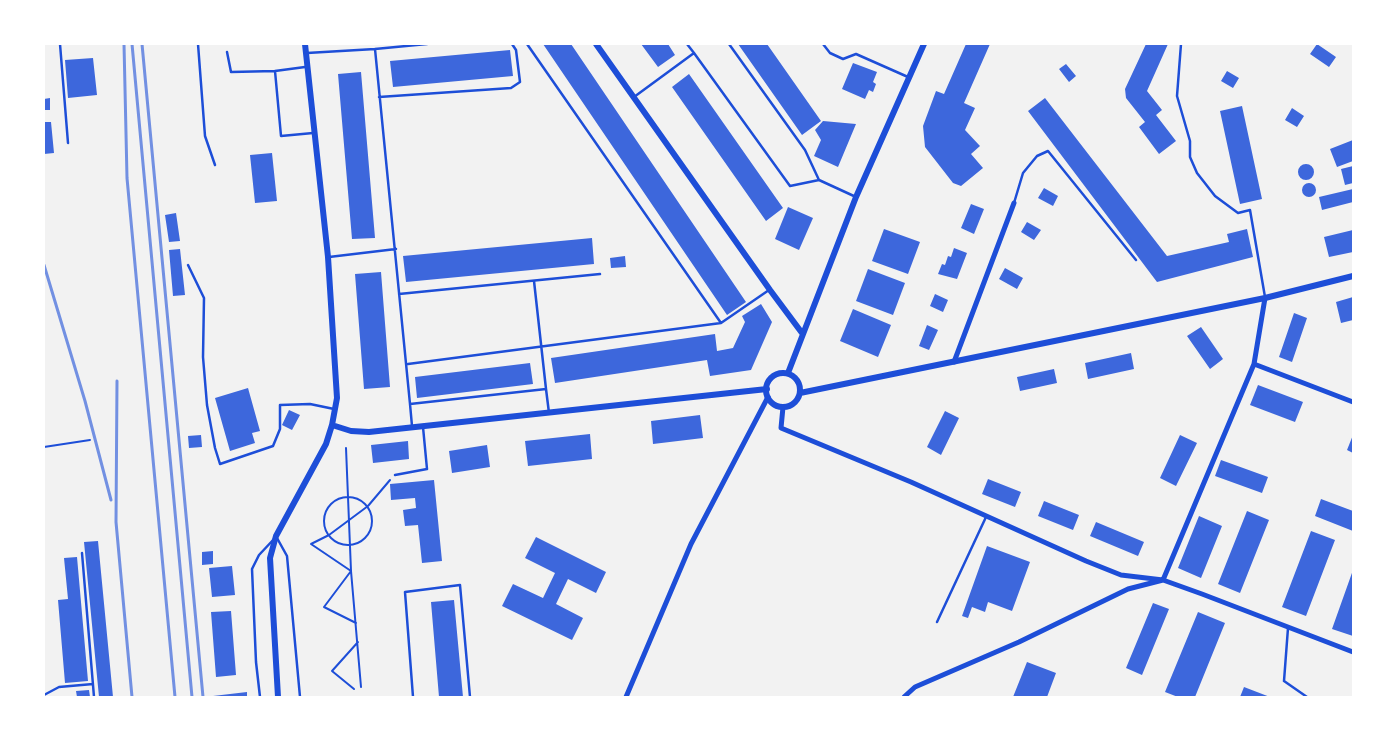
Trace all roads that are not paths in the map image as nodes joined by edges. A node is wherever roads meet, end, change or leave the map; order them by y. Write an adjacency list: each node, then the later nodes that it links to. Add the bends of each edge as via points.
1 (60, 44): 23 (lane)
2 (198, 44): 24 (lane, via 205,136)
3 (305, 44): 15 (street)
4 (428, 44): 13 (lane)
5 (512, 44): 20 (lane, via 516,50 520,82 511,88)
6 (527, 44): 38 (lane)
7 (596, 44): 21 (street)
8 (687, 44): 16 (lane)
9 (729, 44): 25 (lane, via 806,150)
10 (823, 44): 19 (lane, via 830,54 843,59 856,54)
11 (924, 44): 19 (street)
12 (1181, 44): 37 (lane, via 1177,96 1190,142 1190,157 1197,173 1215,196 1238,213 1250,210)
13 (375, 48): 15 (lane); 20 (lane)
14 (227, 52): 18 (lane, via 231,72)
15 (306, 53): 17 (street)
16 (694, 53): 21 (lane); 25 (lane, via 790,186)
17 (307, 67): 18 (lane); 22 (street)
18 (275, 71): 22 (lane, via 281,136)
19 (909, 78): 26 (street)
20 (379, 97): 28 (lane)
21 (634, 97): 35 (street)
22 (314, 133): 29 (street)
23 (68, 143)
24 (215, 165)
25 (819, 180): 26 (lane)
26 (856, 197): 39 (street)
27 (1014, 203): 30 (lane, via 1023,173 1037,156 1048,151); 41 (street)
28 (396, 249): 29 (lane); 36 (lane)
29 (328, 257): 52 (street)
30 (1136, 260)
31 (188, 265): 52 (lane, via 204,298 207,405 220,464 273,446 280,429 280,405 310,404)
32 (600, 274): 34 (lane)
33 (1353, 276): 37 (street)
34 (534, 281): 36 (lane); 40 (lane)
35 (770, 290): 38 (lane); 39 (street)
36 (399, 294): 42 (lane)
37 (1265, 298): 41 (street); 43 (street)
38 (721, 323): 40 (lane)
39 (802, 332): 44 (street)
40 (541, 348): 42 (lane); 45 (lane)
41 (954, 362): 47 (street)
42 (408, 364): 50 (lane)
43 (1254, 364): 49 (street); 61 (street)
44 (788, 373): 46 (street, via 773,376); 47 (street, via 799,383)
45 (546, 389): 50 (lane); 53 (lane)
46 (766, 389): 48 (street); 53 (street)
47 (800, 393): 51 (street, via 794,403)
48 (768, 397): 51 (street); 73 (street, via 691,544)
49 (1353, 402)
50 (410, 404): 56 (lane)
51 (783, 407): 58 (street, via 781,428)
52 (336, 409): 54 (street)
53 (549, 414): 55 (street)
54 (332, 425): 56 (street, via 369,432); 59 (street, via 326,444)
55 (422, 426): 56 (street); 57 (lane, via 427,469)
56 (412, 427)
57 (395, 475)
58 (986, 516): 61 (street, via 1121,575); 62 (lane)
59 (276, 536): 68 (lane, via 258,555 252,569); 69 (street, via 270,558); 70 (lane, via 288,556)
60 (82, 553): 65 (lane)
61 (1163, 580): 63 (street); 74 (street, via 1128,589 1019,642 915,687)
62 (937, 622)
63 (1288, 627): 64 (street); 75 (lane, via 1284,681)
64 (1353, 652)
65 (93, 684): 66 (lane, via 59,687); 67 (lane)
66 (44, 696)
67 (94, 697)
68 (260, 697)
69 (278, 697)
70 (300, 697)
71 (414, 697): 72 (lane, via 405,592 460,585)
72 (470, 697)
73 (626, 697)
74 (904, 697)
75 (1307, 697)

